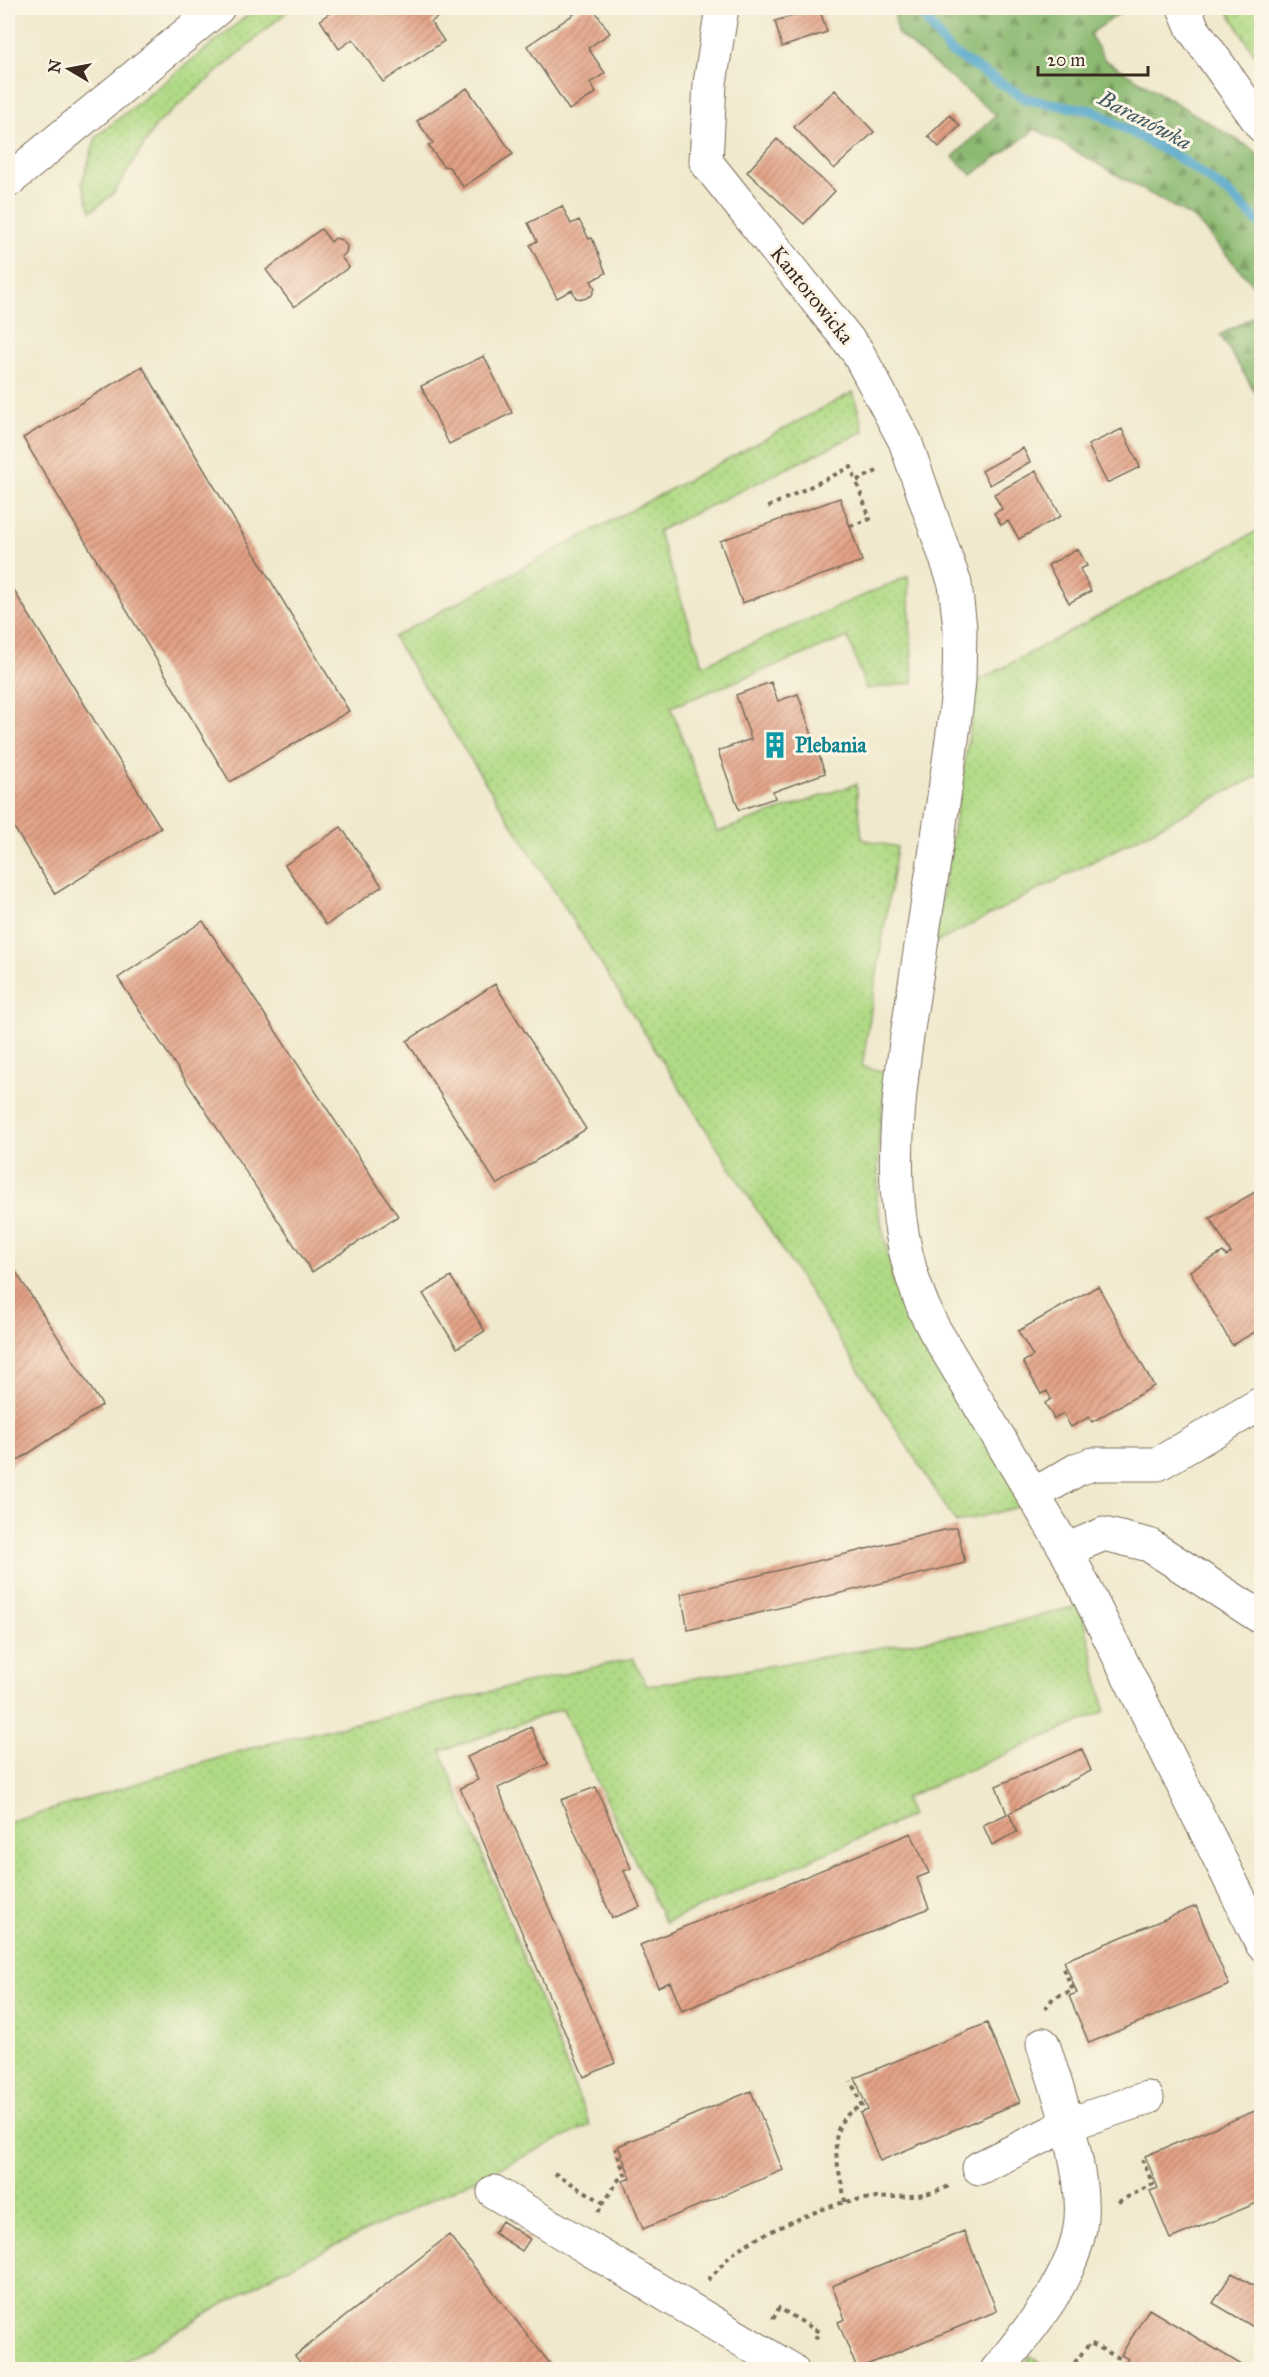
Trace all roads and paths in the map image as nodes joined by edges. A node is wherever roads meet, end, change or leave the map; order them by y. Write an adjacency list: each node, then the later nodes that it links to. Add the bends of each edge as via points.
1 (218, 8): 5 (street)
2 (722, 8): 11 (street, Kantorowicka, via 710,83 706,162 857,351 905,441 956,584 959,681 901,1088 897,1156 902,1234 909,1275 919,1300)
3 (1184, 8): 4 (street, via 1193,29)
4 (1262, 126)
5 (8, 181)
6 (877, 471): 7 (path)
7 (856, 481): 8 (path, via 851,467); 9 (path, via 870,519)
8 (768, 507)
9 (850, 526)
10 (1262, 1403): 11 (street, via 1158,1464 1093,1464)
11 (1033, 1495): 12 (street, Kantorowicka)
12 (1066, 1550): 13 (street, via 1104,1533 1149,1545); 14 (street, Kantorowicka)
13 (1262, 1618)
14 (1262, 1944)
15 (1043, 2044): 18 (street)
16 (851, 2081): 25 (path, via 862,2106 843,2116 835,2136 845,2202 746,2245 731,2255 708,2281)
17 (1147, 2098): 18 (street)
18 (1069, 2124): 21 (street); 28 (street, via 1079,2187 1080,2228 1062,2279 1032,2327)
19 (615, 2148): 22 (path, via 626,2174 604,2203)
20 (1142, 2160): 24 (path, via 1153,2184 1120,2198)
21 (979, 2168)
22 (554, 2173)
23 (494, 2192): 27 (street)
24 (1115, 2206)
25 (698, 2285)
26 (1123, 2360): 29 (path, via 1090,2343)
27 (792, 2370)
28 (997, 2370)
29 (1069, 2370)

